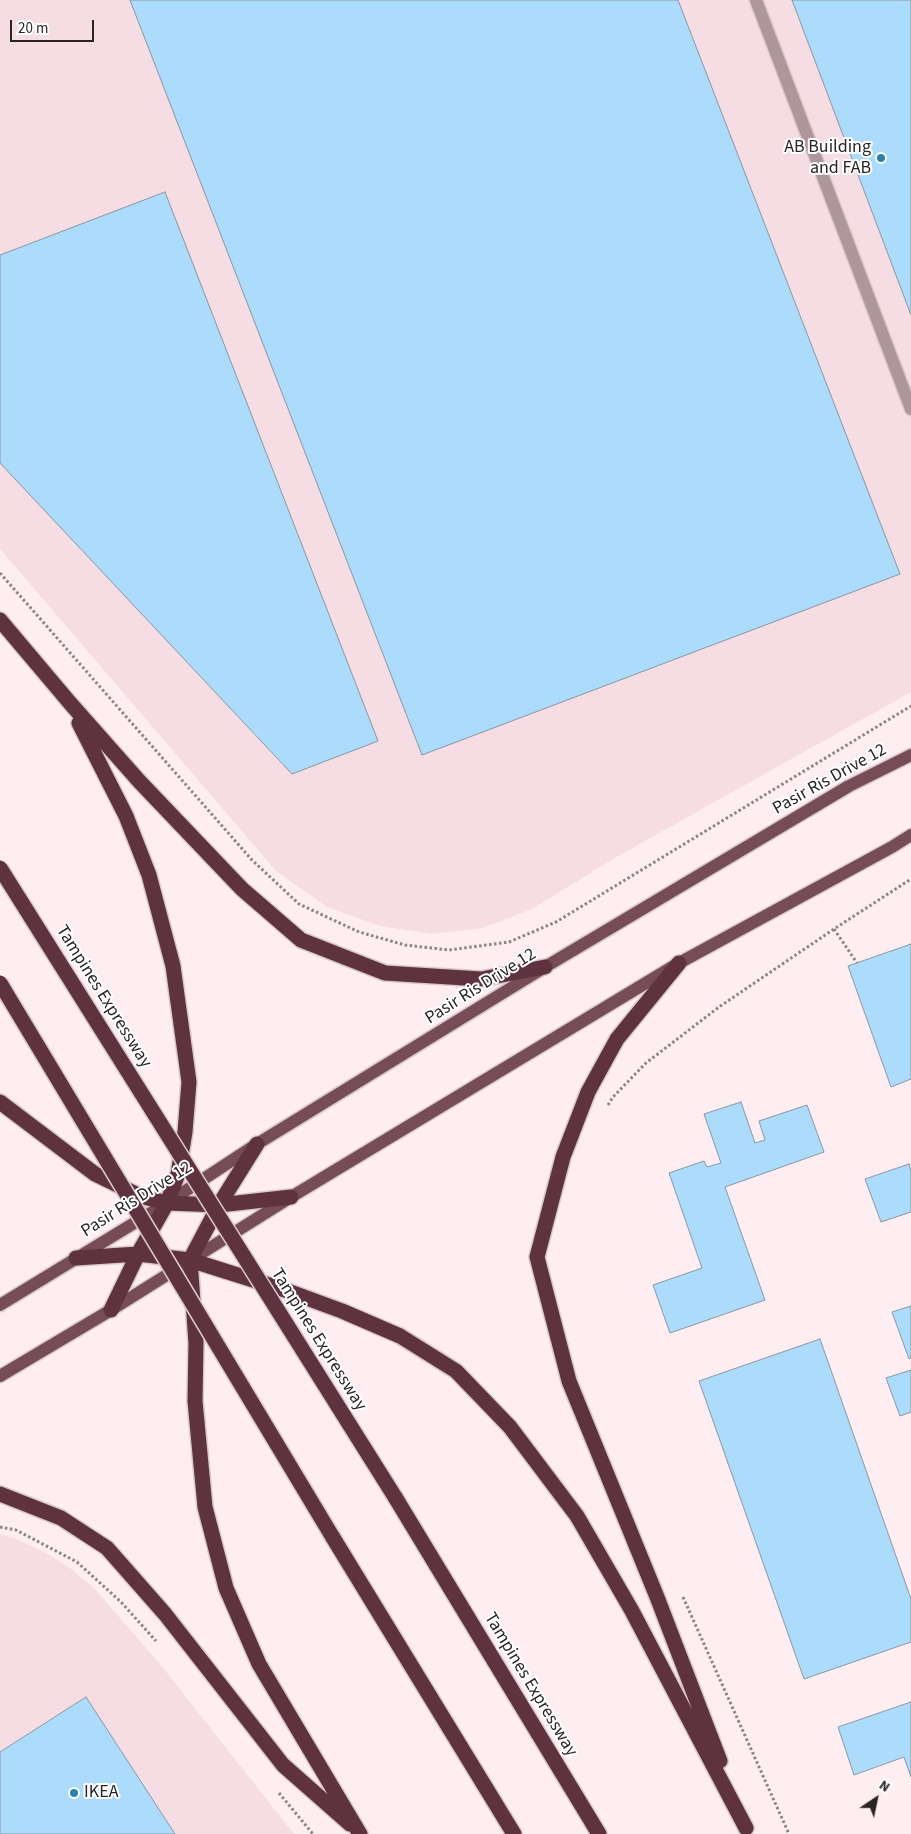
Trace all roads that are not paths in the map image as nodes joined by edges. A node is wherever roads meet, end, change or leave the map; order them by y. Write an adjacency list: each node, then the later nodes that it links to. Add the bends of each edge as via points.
1 (756, 0): 2 (lane)
2 (911, 409)
3 (0, 620): 4 (highway)
4 (70, 704): 9 (highway, via 242,889 301,940 385,973 481,979); 14 (highway, via 126,816 143,858 173,966 189,1082 178,1174)
5 (911, 756): 9 (main road, Pasir Ris Drive 12, via 849,786)
6 (911, 835): 8 (main road)
7 (0, 868): 26 (highway, Tampines Expressway, bridge, via 395,1497)
8 (679, 963): 13 (main road); 23 (highway, via 617,1039 588,1092 563,1158 537,1257 569,1381)
9 (545, 967): 12 (main road, Pasir Ris Drive 12)
10 (0, 983): 25 (highway, bridge)
11 (0, 1102): 14 (highway, via 95,1174 140,1196)
12 (257, 1144): 14 (main road, Pasir Ris Drive 12); 15 (highway)
13 (291, 1197): 15 (highway); 18 (main road)
14 (167, 1203): 15 (highway); 16 (highway); 17 (main road, Pasir Ris Drive 12)
15 (219, 1205): 18 (highway)
16 (138, 1254): 17 (highway); 18 (highway); 20 (highway)
17 (76, 1258): 19 (main road, Pasir Ris Drive 12)
18 (190, 1260): 20 (main road); 23 (highway, via 342,1311 400,1336 456,1371 510,1427 577,1516 632,1611); 24 (highway, via 196,1342 195,1401 205,1507 226,1588 259,1664)
19 (0, 1305)
20 (111, 1310): 21 (main road)
21 (0, 1376)
22 (0, 1494): 24 (highway, via 60,1518 107,1548 165,1614 283,1765)
23 (748, 1831)
24 (360, 1834)
25 (514, 1834)
26 (599, 1834)

